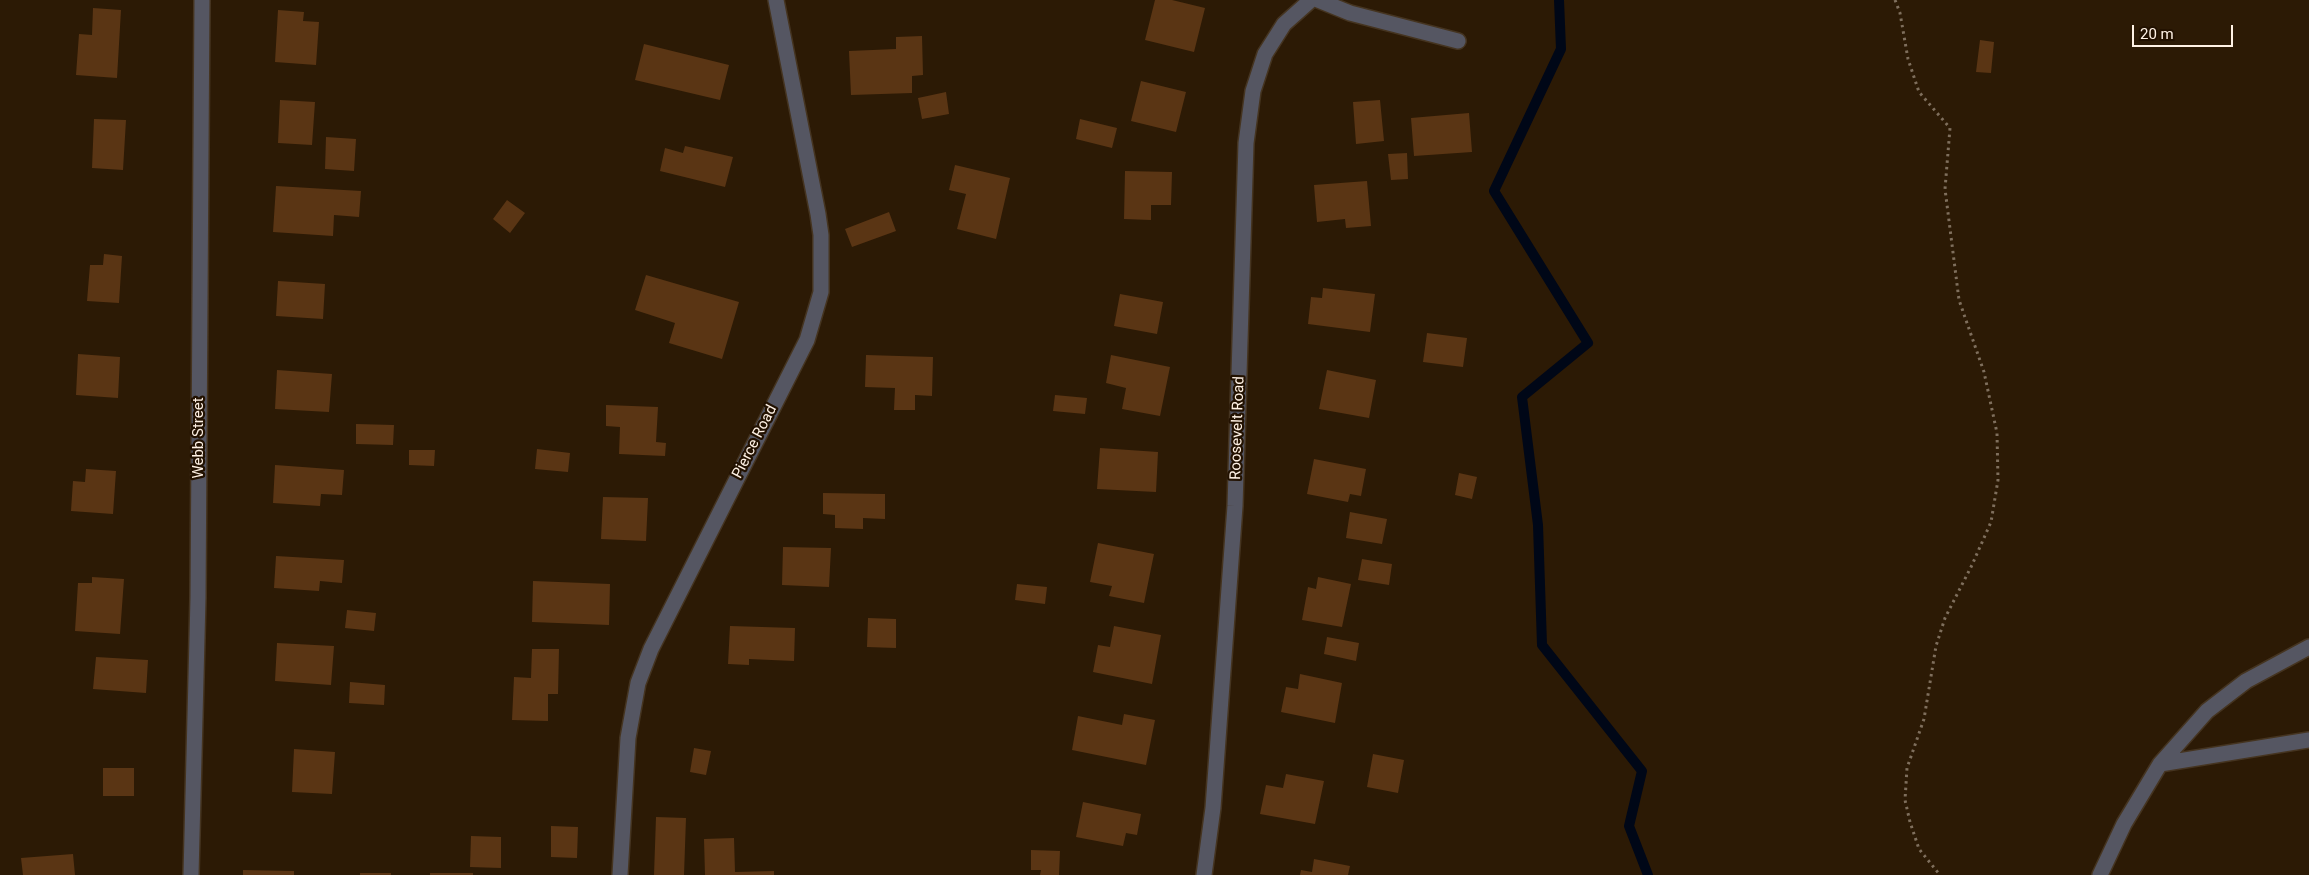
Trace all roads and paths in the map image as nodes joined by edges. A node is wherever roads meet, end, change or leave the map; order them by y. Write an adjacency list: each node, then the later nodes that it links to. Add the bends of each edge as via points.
1 (202, 0): 10 (street, Webb Street, via 198,588)
2 (776, 0): 11 (street, Pierce Road, via 818,214 821,292 807,340 651,649 638,683 628,738)
3 (1311, 0): 12 (street, Roosevelt Road, via 1284,24 1265,54 1253,91 1246,142 1235,506 1213,808)
4 (1318, 0): 6 (street, via 1350,13)
5 (1895, 0): 13 (path, via 1919,92 1950,128 1945,189 1958,291 1984,372 1997,433 1998,480 1991,522 1945,618 1936,646 1924,719 1907,768 1905,800 1910,822 1919,849)
6 (1458, 41)
7 (2309, 647): 9 (street, via 2246,681 2207,711)
8 (2309, 740): 9 (street)
9 (2160, 764): 14 (street, via 2124,824)
10 (191, 875)
11 (620, 875)
12 (1204, 875)
13 (1940, 875)
14 (2100, 875)

